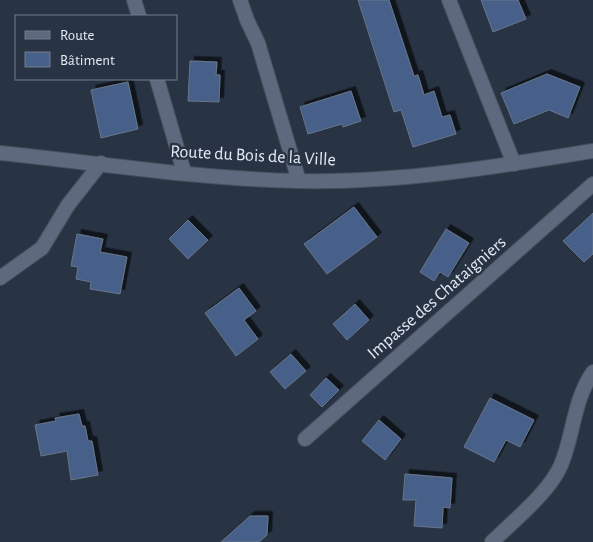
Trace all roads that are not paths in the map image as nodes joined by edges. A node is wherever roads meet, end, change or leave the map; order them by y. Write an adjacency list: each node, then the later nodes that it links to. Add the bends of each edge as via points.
1 (134, 0): 4 (street)
2 (240, 0): 11 (street, via 258,43)
3 (449, 0): 9 (street)
4 (139, 15)
5 (157, 80): 10 (street)
6 (593, 151): 9 (street, Route du Bois de la Ville)
7 (0, 153): 8 (street, Route du Bois de la Ville)
8 (101, 164): 10 (street, Route du Bois de la Ville); 13 (street, via 68,205 42,248)
9 (514, 164): 11 (street, Route du Bois de la Ville, via 389,177)
10 (184, 172): 11 (street, Route du Bois de la Ville)
11 (299, 181)
12 (593, 184): 15 (street, Impasse des Chataigniers)
13 (0, 278)
14 (593, 372): 16 (street, via 580,393 565,452 554,478)
15 (305, 439)
16 (492, 542)

